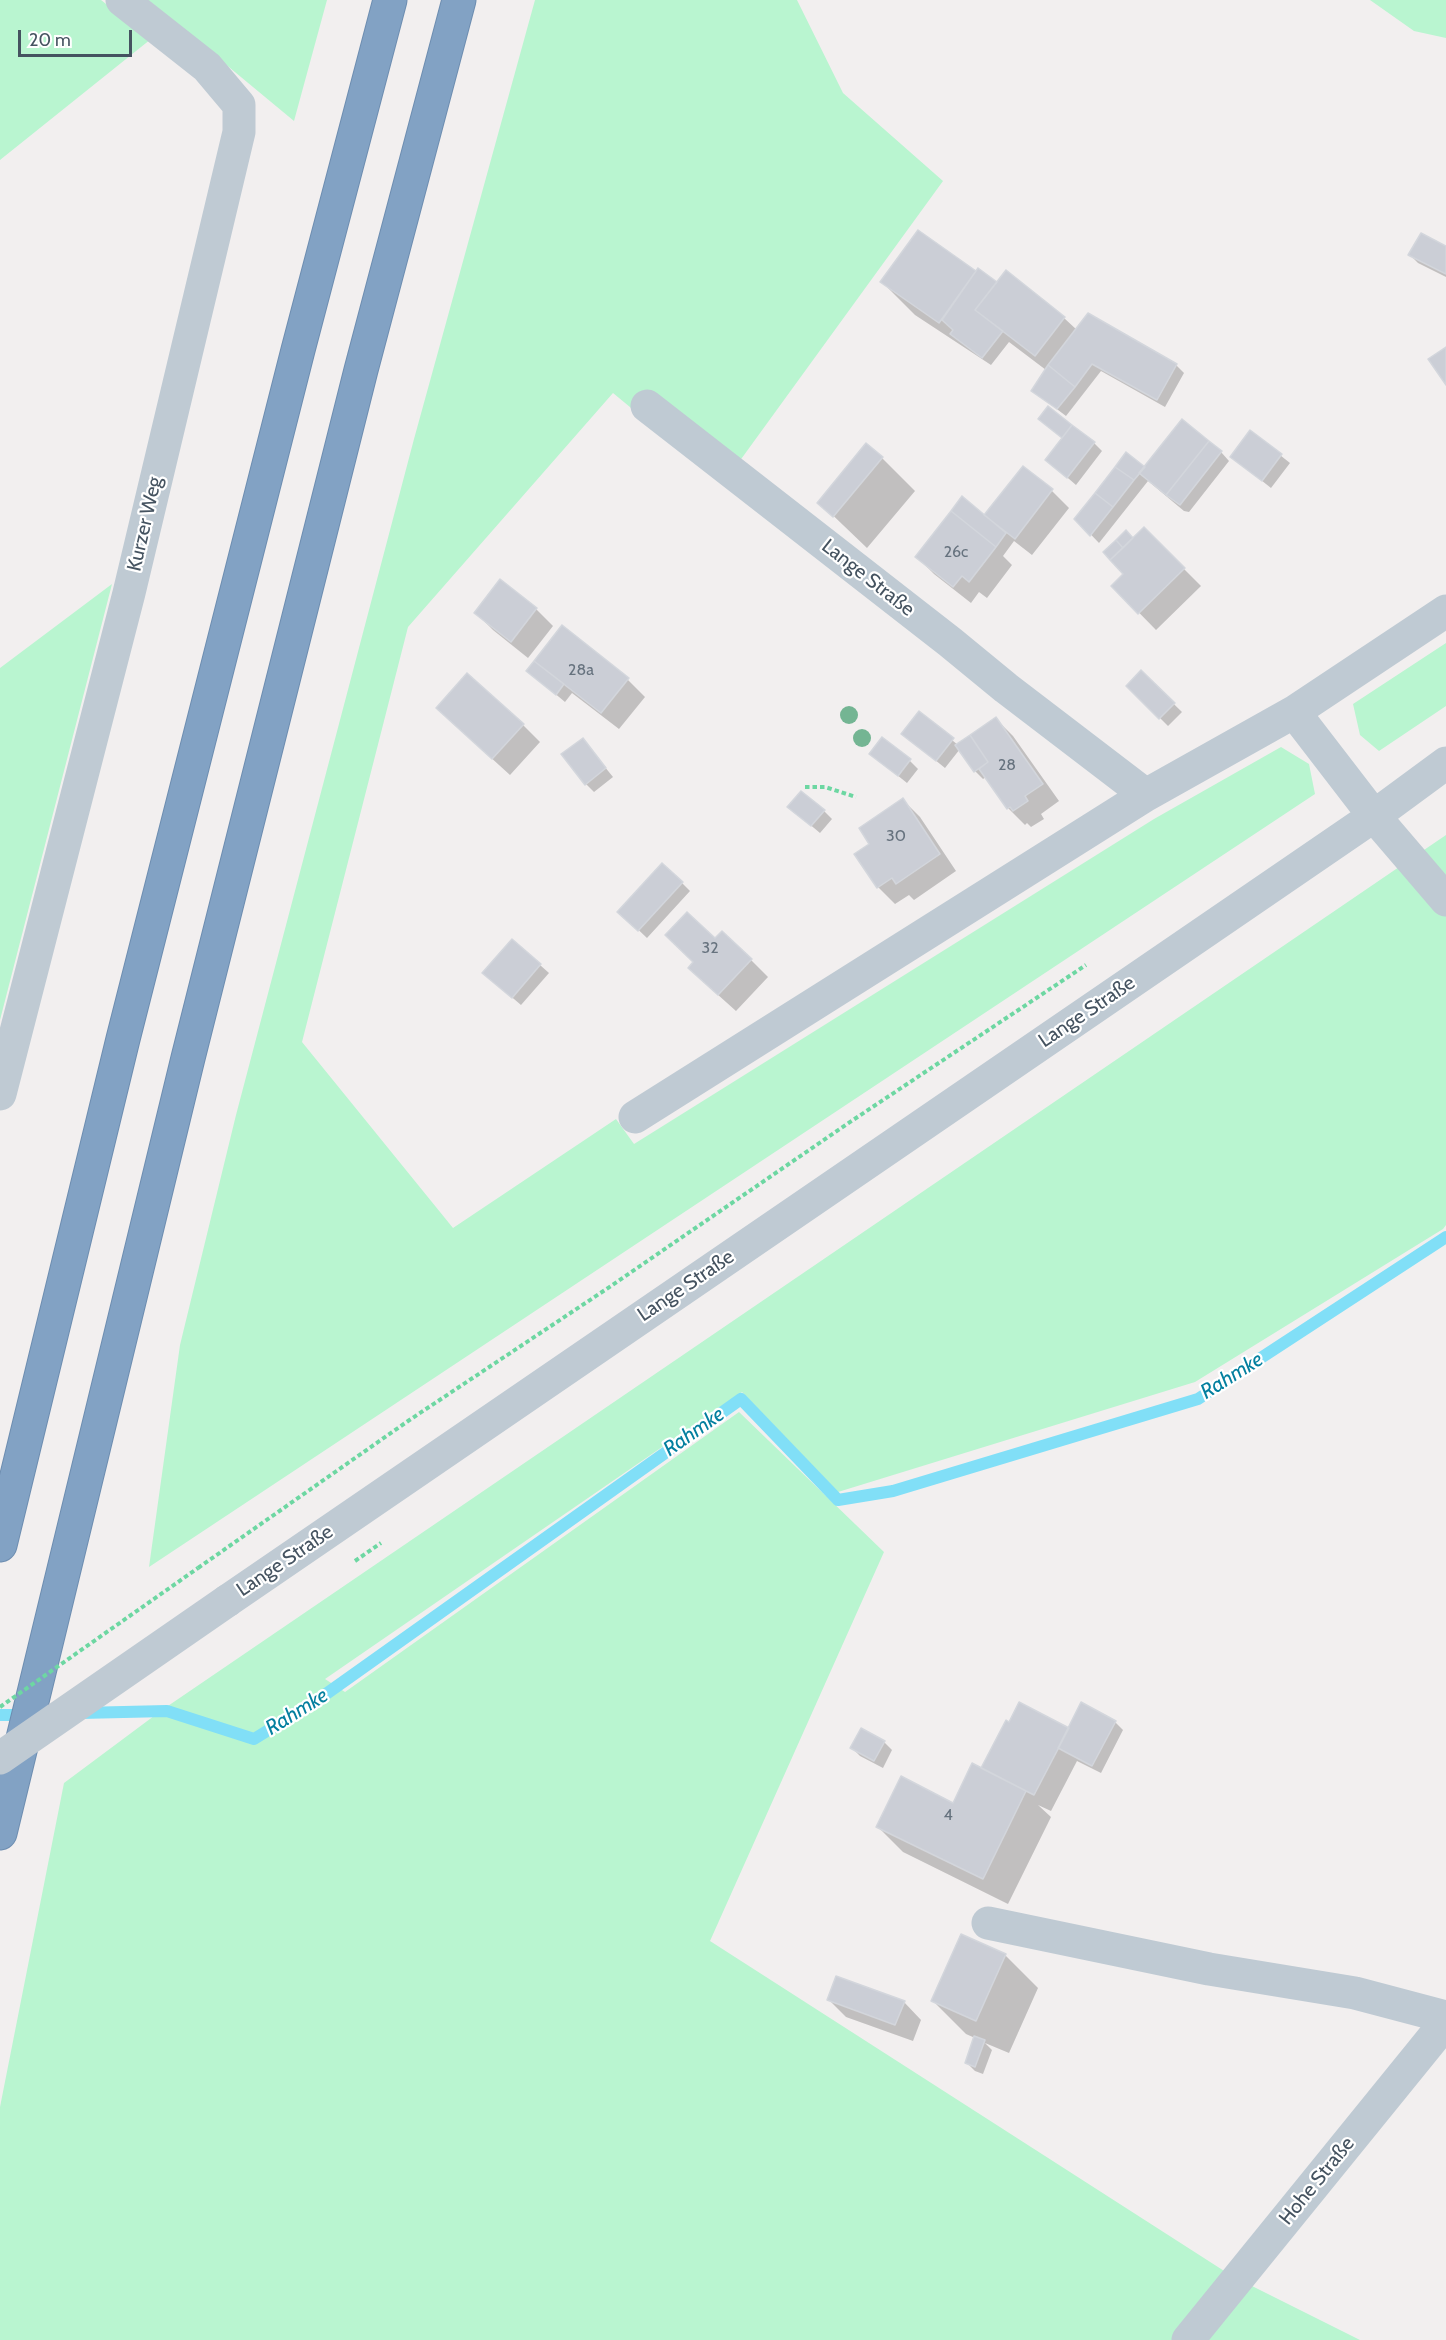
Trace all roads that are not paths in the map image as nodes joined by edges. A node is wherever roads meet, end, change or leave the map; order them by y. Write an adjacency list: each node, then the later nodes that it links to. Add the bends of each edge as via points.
1 (122, 0): 11 (street, Kurzer Weg, via 207,67 239,105 239,132 132,582)
2 (390, 0): 13 (highway, via 131,1005)
3 (459, 0): 14 (highway, via 361,370 32,1698)
4 (647, 406): 8 (street, Lange Straße)
5 (1446, 611): 6 (street)
6 (1294, 712): 8 (street); 9 (street)
7 (1446, 763): 9 (street, Lange Straße)
8 (1146, 795): 12 (street)
9 (1374, 816): 10 (street); 14 (street, Lange Straße, bridge, via 227,1601)
10 (1446, 900)
11 (0, 1094)
12 (635, 1117)
13 (0, 1545)
14 (7, 1764): 15 (highway)
15 (0, 1833)
16 (988, 1923): 17 (street, via 1209,1969 1355,1993)
17 (1446, 2017)
18 (1446, 2022): 19 (street, Hohe Straße)
19 (1188, 2340)

